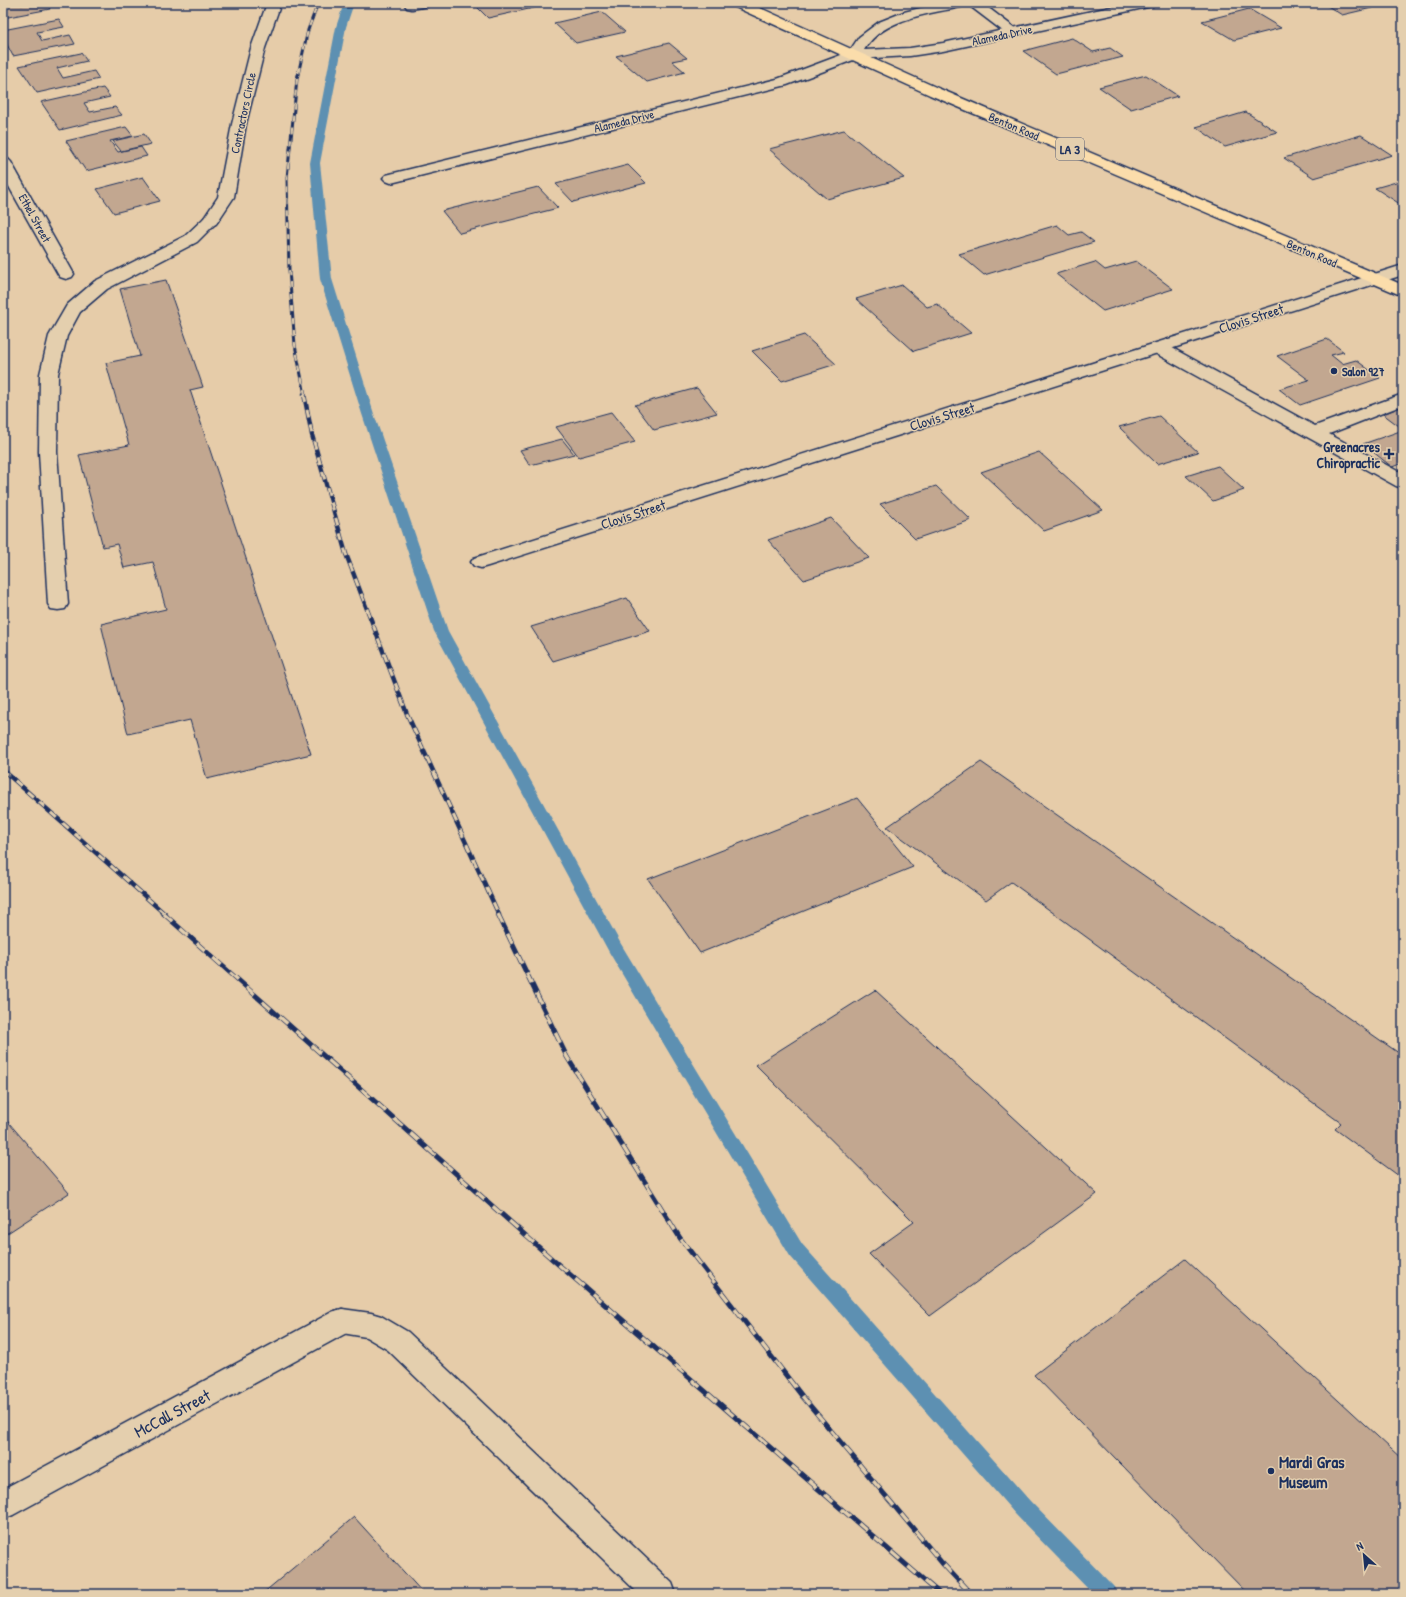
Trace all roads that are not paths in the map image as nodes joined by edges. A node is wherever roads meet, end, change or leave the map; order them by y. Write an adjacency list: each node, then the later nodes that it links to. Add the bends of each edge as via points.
1 (274, 3): 19 (street, Contractors Circle, via 258,48 242,108 226,197 210,221 191,239 102,285 73,309 58,336 49,374 48,452)
2 (738, 3): 7 (main road, Benton Road / LA 3)
3 (960, 3): 7 (street, via 894,20 863,40)
4 (973, 3): 6 (street)
5 (1148, 3): 6 (street, Alameda Drive)
6 (1013, 32): 7 (street, Alameda Drive, via 910,52)
7 (854, 55): 9 (street, Alameda Drive, via 782,82); 12 (main road, Benton Road / LA 3)
8 (3, 162): 11 (street, Ethel Street)
9 (391, 178)
10 (1403, 270): 12 (street, Clovis Street)
11 (66, 274)
12 (1374, 279): 13 (main road, Benton Road / LA 3); 14 (street, Clovis Street)
13 (1403, 291)
14 (1159, 348): 16 (street); 18 (street, Clovis Street)
15 (1403, 399): 16 (street)
16 (1314, 433): 17 (street)
17 (1403, 482)
18 (481, 562)
19 (58, 604)
20 (3, 1505): 21 (street, McCall Street, via 342,1321 371,1325 398,1341)
21 (661, 1594)

